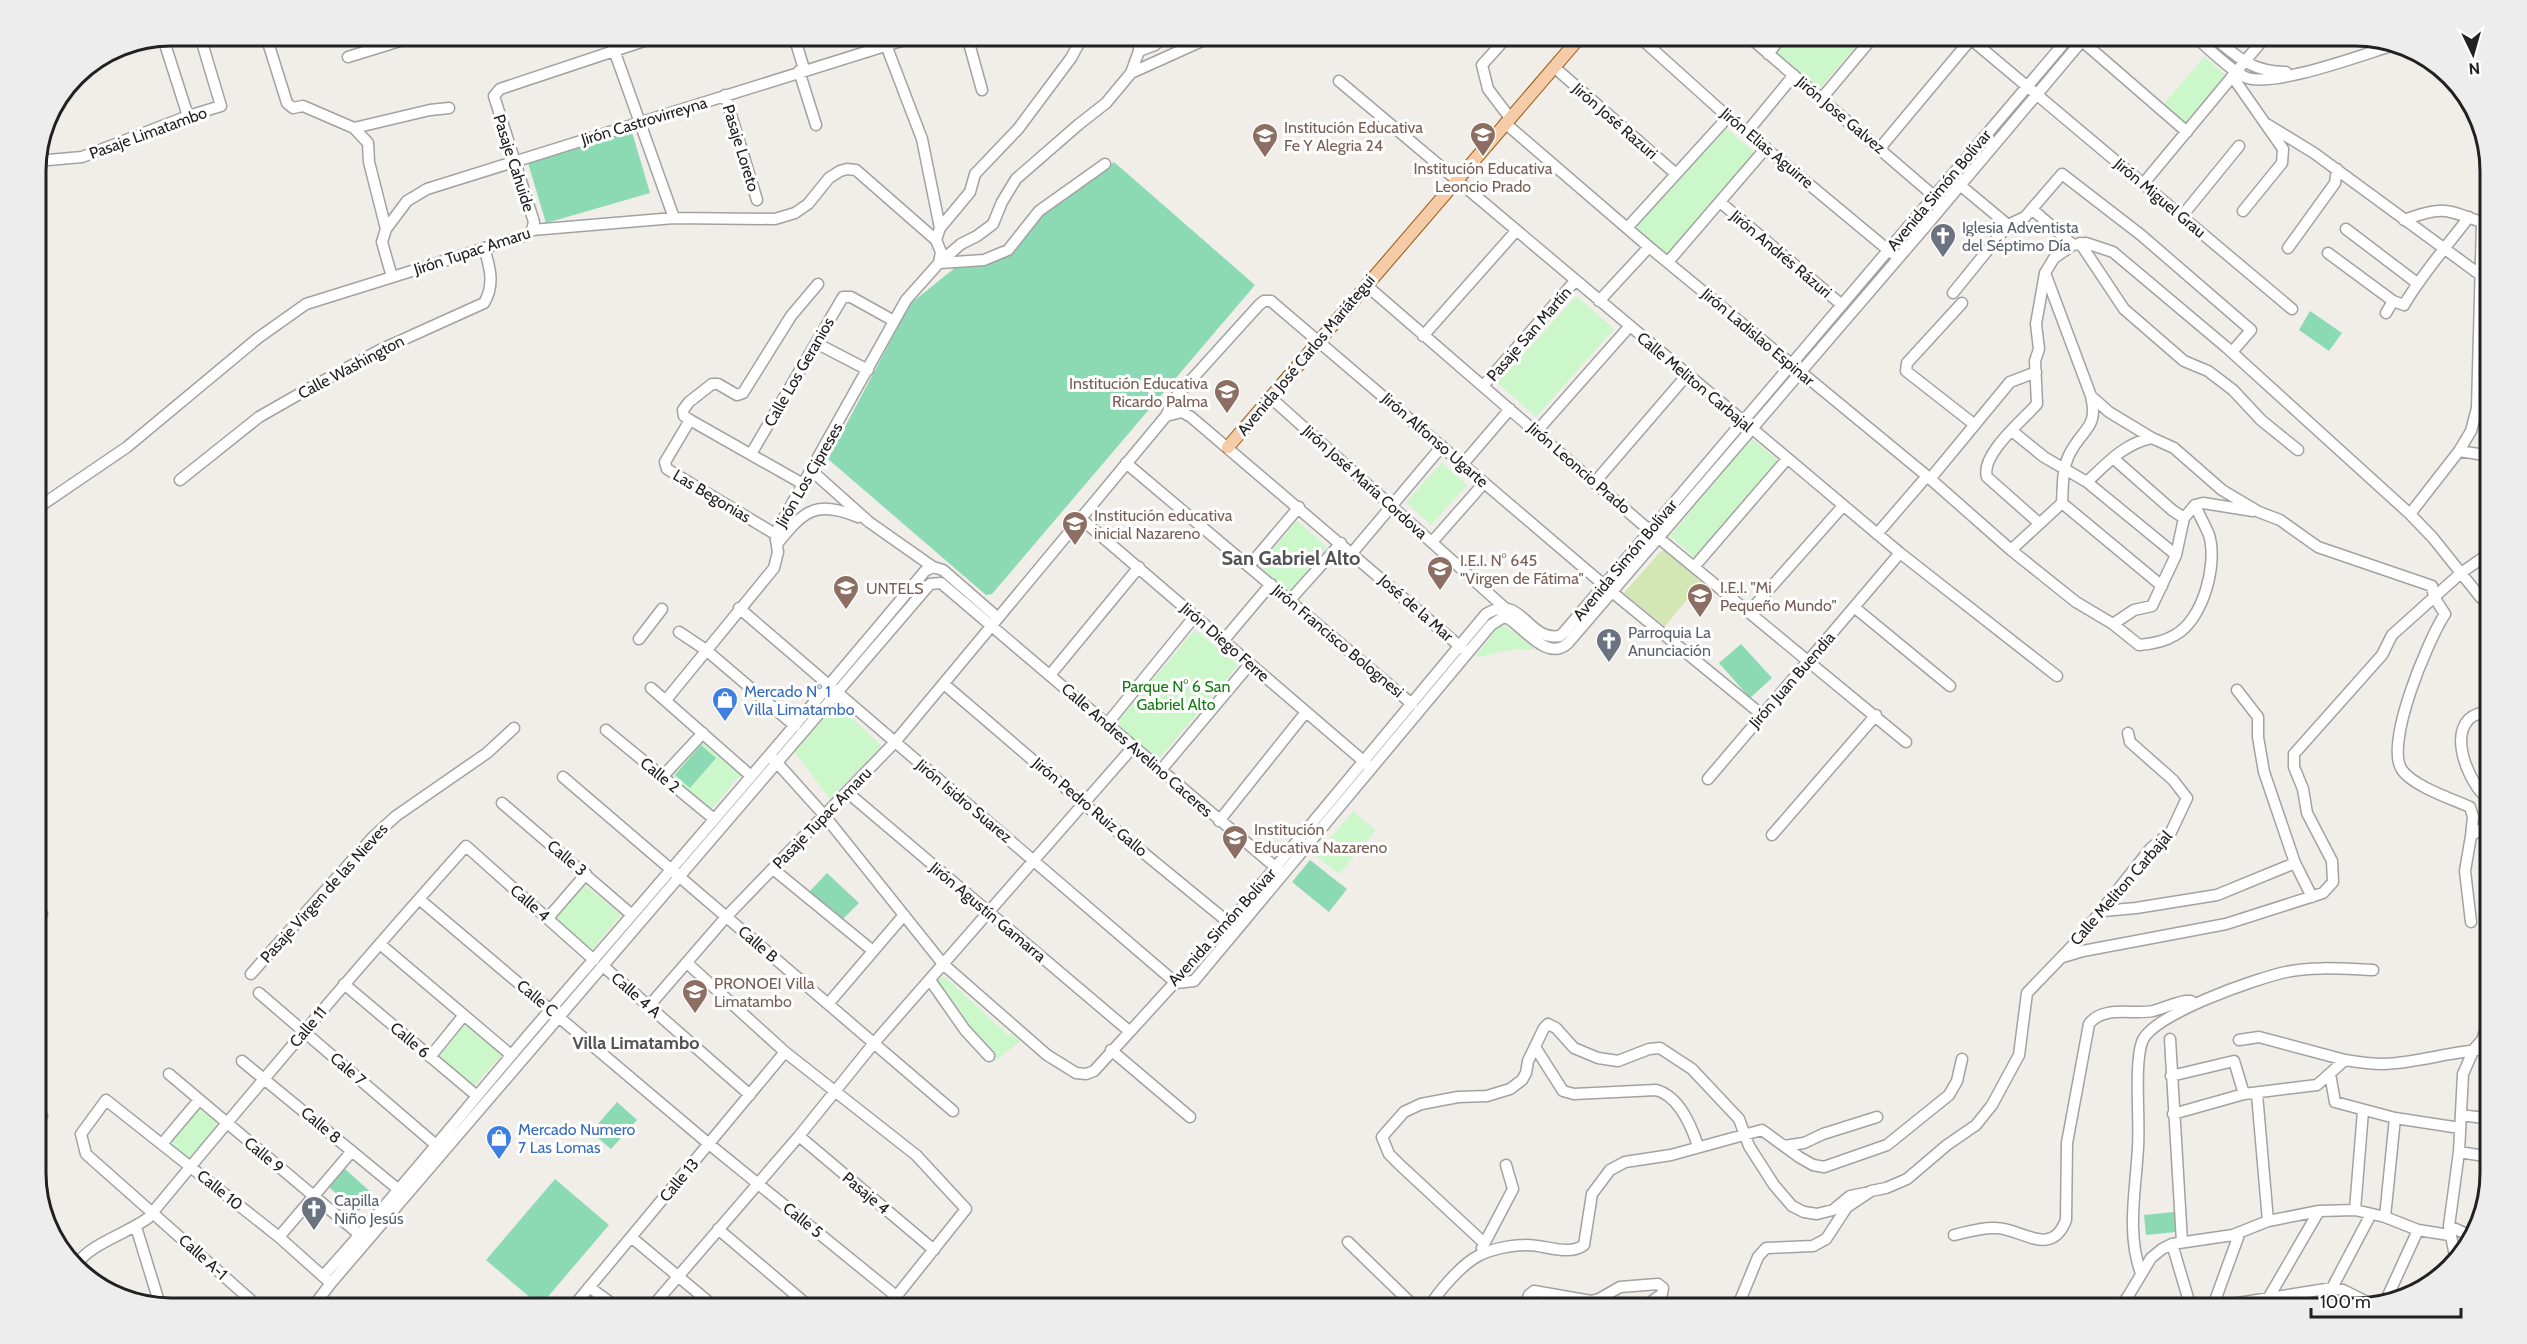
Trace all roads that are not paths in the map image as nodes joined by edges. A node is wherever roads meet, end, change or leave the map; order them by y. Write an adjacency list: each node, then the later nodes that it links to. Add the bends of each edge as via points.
1 (203, 46): 46 (street, Pasaje Limatambo, via 222,103)
2 (269, 46): 52 (street, via 287,103)
3 (382, 46): 33 (street)
4 (613, 46): 30 (street)
5 (627, 46): 30 (street)
6 (796, 46): 35 (street)
7 (883, 46): 35 (street, Jirón Castrovirreyna)
8 (886, 46): 78 (street, via 922,139)
9 (970, 46): 41 (street)
10 (1078, 46): 78 (street, via 1018,129 975,174 970,192)
11 (1138, 46): 31 (street)
12 (1152, 46): 31 (street)
13 (1191, 46): 37 (street)
14 (1499, 46): 48 (street, Jirón Ladislao Espinar, via 1482,65 1488,89)
15 (1572, 46): 34 (main road, Avenida José Carlos Mariátegui)
16 (1649, 46): 47 (street, Jirón Elias Aguirre)
17 (1759, 46): 32 (street, Jirón Jose Galvez)
18 (1774, 46): 32 (street)
19 (1866, 46): 44 (street)
20 (1963, 46): 57 (street)
21 (1978, 46): 40 (street, Jirón Miguel Grau)
22 (2062, 46): 40 (street, Avenida Simón Bolívar)
23 (2077, 46): 43 (street, Avenida Simón Bolívar)
24 (2090, 46): 54 (street)
25 (2207, 46): 36 (street)
26 (2220, 46): 36 (street)
27 (2258, 46): 36 (street)
28 (166, 47): 46 (street)
29 (2380, 49): 36 (street, via 2304,71)
30 (614, 50): 49 (street); 59 (street, Pasaje Cahuide, via 500,89 494,96)
31 (1138, 51): 37 (street)
32 (1768, 54): 38 (street, Jirón Jose Galvez)
33 (348, 57)
34 (1554, 67): 48 (main road, Avenida José Carlos Mariátegui); 62 (street, Jirón José Razuri)
35 (802, 70): 42 (street, Jirón Castrovirreyna); 51 (street)
36 (2238, 70): 50 (street); 54 (street)
37 (1131, 73): 93 (street, Jirón Los Cipreses, via 1106,103 1016,179 993,224)
38 (1794, 75): 44 (street, Jirón Jose Galvez); 53 (street)
39 (1339, 81): 63 (street, Calle Meliton Carbajal)
40 (2027, 87): 43 (street, Jirón Miguel Grau); 66 (street, Avenida Simón Bolívar)
41 (982, 90)
42 (725, 95): 49 (street, Jirón Castrovirreyna); 67 (street, Pasaje Loreto)
43 (2036, 95): 64 (street, Jirón Miguel Grau); 65 (street, Avenida Simón Bolívar)
44 (1822, 98): 57 (street, Jirón Jose Galvez)
45 (449, 108): 52 (street)
46 (188, 116): 58 (street, Pasaje Limatambo, via 82,157)
47 (1728, 117): 53 (street, Jirón Elias Aguirre); 62 (street)
48 (1508, 120): 63 (main road, Avenida José Carlos Mariátegui); 79 (street, Jirón Ladislao Espinar)
49 (639, 122): 59 (street, Jirón Castrovirreyna); 72 (street)
50 (2265, 123): 61 (street); 70 (street, via 2283,149 2282,163)
51 (816, 125)
52 (354, 128): 77 (street, via 368,143)
53 (1747, 132): 56 (street, Jirón Elias Aguirre)
54 (2187, 132): 64 (street)
55 (2239, 146): 71 (street)
56 (1766, 148): 68 (street); 89 (street, Jirón Elias Aguirre)
57 (1880, 148): 66 (street, Jirón Jose Galvez)
58 (47, 160)
59 (514, 162): 77 (street, Jirón Castrovirreyna, via 427,189 407,201); 81 (street, Pasaje Cahuide, via 534,222)
60 (1105, 164): 93 (street, via 1039,211 1008,250 984,260)
61 (2337, 169): 74 (street); 87 (street, via 2335,183)
62 (1676, 174): 79 (street)
63 (1455, 180): 82 (street, Calle Meliton Carbajal); 101 (main road, Avenida José Carlos Mariátegui)
64 (2143, 184): 71 (street, Jirón Miguel Grau)
65 (1960, 185): 76 (street); 91 (street, Avenida Simón Bolívar)
66 (1934, 196): 89 (street, Avenida Simón Bolívar)
67 (757, 200)
68 (1719, 202): 92 (street); 107 (street, Jirón Andrés Rázuri)
69 (2032, 209): 76 (street); 84 (street); 115 (street, via 2062,174 2141,235 2251,330)
70 (2243, 211)
71 (2182, 216): 108 (street, Jirón Miguel Grau)
72 (674, 218): 81 (street, Jirón Tupac Amaru); 83 (street, Jirón Tupac Amaru, via 775,219 808,204 830,178 847,169 856,170)
73 (2469, 218): 74 (street, via 2456,211 2435,209); 75 (street); 88 (street)
74 (2404, 220): 88 (street)
75 (2480, 222)
76 (2008, 225): 102 (street)
77 (386, 228): 97 (street, via 382,243)
78 (940, 228): 83 (street)
79 (1627, 228): 85 (street, Jirón Ladislao Espinar)
80 (2346, 229): 99 (street)
81 (532, 230): 86 (street, Jirón Tupac Amaru)
82 (1516, 231): 98 (street, Calle Meliton Carbajal); 112 (street)
83 (936, 240): 93 (street, via 941,252)
84 (2077, 244): 95 (street, via 2054,258); 115 (street, via 2101,246 2113,252); 136 (street, via 2124,309 2184,361 2208,371 2233,390 2261,420)
85 (1649, 247): 92 (street, Jirón Ladislao Espinar); 105 (street)
86 (484, 248): 97 (street, Jirón Tupac Amaru); 147 (street, Calle Washington, via 491,271 484,303 372,354 259,417)
87 (2288, 248)
88 (2446, 249): 96 (street); 99 (street)
89 (1888, 250): 91 (street, Jirón Elias Aguirre); 107 (street, Avenida Simón Bolívar)
90 (2328, 253): 104 (street)
91 (1898, 258): 117 (street, Avenida Simón Bolívar)
92 (1668, 262): 117 (street, Jirón Ladislao Espinar)
93 (939, 263): 110 (street, Jirón Los Cipreses, via 906,300)
94 (2480, 267): 96 (street)
95 (2045, 273): 119 (street, via 2036,324); 122 (street)
96 (2479, 274): 103 (street)
97 (392, 277): 152 (street, Jirón Tupac Amaru, via 295,310 127,447)
98 (1575, 281): 105 (street, Calle Meliton Carbajal); 121 (street, Pasaje San Martín)
99 (2417, 283): 104 (street, via 2404,304)
100 (818, 284): 128 (street, Las Begonias, via 790,316 743,393 737,395 712,384 683,410)
101 (1366, 285): 112 (street, Jirón Leoncio Prado); 113 (main road, Avenida José Carlos Mariátegui)
102 (1953, 293)
103 (2479, 300): 116 (street)
104 (2393, 301): 109 (street)
105 (1599, 302): 111 (street, Calle Meliton Carbajal)
106 (1962, 303): 129 (street, via 1907,363 1906,371)
107 (1842, 305): 117 (street, Avenida Simón Bolívar)
108 (2292, 309)
109 (2386, 313)
110 (894, 321): 114 (street, Calle Los Geranios, via 851,297 843,297); 118 (street, Jirón Los Cipreses)
111 (1629, 327): 120 (street, Calle Meliton Carbajal); 131 (street)
112 (1423, 336): 121 (street, Jirón Leoncio Prado)
113 (1318, 340): 123 (main road, Avenida José Carlos Mariátegui); 127 (street, Jirón Alfonso Ugarte, via 1271,301 1264,301 1181,390); 134 (street, Jirón Alfonso Ugarte)
114 (816, 342): 118 (street); 138 (street, Calle Los Geranios)
115 (2232, 352): 159 (street)
116 (2479, 352): 124 (street)
117 (1795, 368): 130 (street, Avenida Simón Bolívar); 146 (street, Jirón Ladislao Espinar)
118 (868, 370): 145 (street, Jirón Los Cipreses)
119 (2036, 372): 129 (street, via 2010,382); 132 (street, via 2037,404)
120 (1687, 375): 130 (street, Calle Meliton Carbajal); 148 (street)
121 (1483, 386): 126 (street, Jirón Leoncio Prado)
122 (2091, 396): 133 (street); 144 (street, via 2095,413 2091,424 2077,440)
123 (1270, 397): 135 (main road, Avenida José Carlos Mariátegui); 154 (street, Jirón José María Cordova)
124 (2477, 408): 125 (street); 137 (street, via 2471,431)
125 (2480, 408)
126 (1510, 409): 131 (street, Jirón Leoncio Prado); 143 (street)
127 (1166, 416): 135 (street, Avenida José Carlos Mariátegui, via 1187,414); 142 (street)
128 (690, 420): 138 (street); 166 (street, Las Begonias, via 665,462 667,469)
129 (1974, 424): 146 (street)
130 (1747, 425): 141 (street, Calle Meliton Carbajal); 164 (street, Avenida Simón Bolívar)
131 (1537, 431): 148 (street, Jirón Leoncio Prado)
132 (2012, 431): 144 (street); 163 (street, via 1992,453 1987,477)
133 (2152, 438): 140 (street, via 2138,441); 158 (street, via 2174,448 2222,490)
134 (1442, 446): 143 (street, Jirón Alfonso Ugarte); 154 (street)
135 (1228, 447): 157 (street, José de la Mar)
136 (2298, 450)
137 (2459, 451): 139 (street); 159 (street)
138 (751, 454): 151 (street)
139 (2480, 454)
140 (2114, 458): 149 (street); 161 (street)
141 (1787, 459): 156 (street, Calle Meliton Carbajal); 177 (street)
142 (1126, 463): 160 (street); 174 (street, Jirón Francisco Bolognesi)
143 (1462, 465): 150 (street, Jirón Alfonso Ugarte)
144 (2064, 470): 149 (street); 153 (street)
145 (812, 471): 151 (street, Jirón Los Cipreses); 162 (street)
146 (1929, 477): 165 (street); 169 (street, Jirón Ladislao Espinar)
147 (180, 480)
148 (1595, 482): 164 (street, Jirón Leoncio Prado)
149 (2088, 482): 172 (street)
150 (1484, 483): 167 (street); 181 (street, Jirón Alfonso Ugarte)
151 (804, 484): 166 (street, Jirón Los Cipreses)
152 (47, 502)
153 (2062, 503): 163 (street); 180 (street)
154 (1391, 504): 167 (street, Jirón José María Cordova); 170 (street)
155 (2195, 505): 158 (street); 161 (street); 192 (street, Jirón Ladislao Espinar, via 2209,536 2213,562 2208,588 2194,615 2177,634 2158,643 2139,645)
156 (1843, 506): 165 (street, Calle Meliton Carbajal); 188 (street)
157 (1299, 507): 168 (street, José de la Mar); 174 (street)
158 (2259, 512): 182 (street, via 2280,520 2318,547 2432,586)
159 (2410, 514): 178 (street)
160 (1079, 517): 176 (street, Jirón Diego Ferre); 191 (street)
161 (2184, 518): 172 (street)
162 (869, 522): 166 (street, via 823,509 797,519); 175 (street)
163 (2038, 523): 169 (street)
164 (1654, 533): 177 (street, Jirón Leoncio Prado); 181 (street, Avenida Simón Bolívar)
165 (1877, 534): 171 (street, Calle Meliton Carbajal)
166 (776, 539): 186 (street, Jirón Los Cipreses, via 774,568)
167 (1432, 542): 189 (street, Jirón José María Cordova)
168 (1341, 543): 170 (street, José de la Mar); 184 (street)
169 (2011, 550): 192 (street, Jirón Ladislao Espinar, via 2076,602)
170 (1352, 553): 196 (street, José de la Mar)
171 (1900, 553): 185 (street, Jirón Juan Buendia); 201 (street, Calle Meliton Carbajal)
172 (2176, 555): 180 (street)
173 (2480, 560): 178 (street)
174 (1249, 566): 179 (street, Jirón Francisco Bolognesi)
175 (933, 567): 191 (street, via 943,570); 205 (street, via 925,571)
176 (1139, 567): 190 (street, Jirón Diego Ferre); 200 (street)
177 (1694, 567): 188 (street, Jirón Leoncio Prado)
178 (2461, 573): 182 (street); 183 (street)
179 (1270, 584): 184 (street, Jirón Francisco Bolognesi); 195 (street)
180 (2162, 586): 192 (street, via 2150,608 2134,610)
181 (1608, 588): 189 (street, Avenida Simón Bolívar, via 1560,636 1545,635 1513,610); 210 (street, Jirón Alfonso Ugarte)
182 (2434, 597): 238 (street, via 2445,614 2426,647 2398,732 2396,760 2403,772 2417,782 2470,807); 246 (street, via 2392,635 2382,655 2294,754 2307,813 2332,861 2333,882 2323,893)
183 (2480, 597)
184 (1290, 600): 208 (street, Jirón Francisco Bolognesi)
185 (1854, 607): 198 (street, Jirón Juan Buendia); 203 (street)
186 (739, 608): 197 (street, Jirón Los Cipreses); 205 (street, Jirón Isidro Suarez)
187 (662, 609): 194 (street)
188 (1749, 612): 198 (street, Jirón Leoncio Prado)
189 (1507, 613): 196 (street, Avenida Simón Bolívar, via 1494,609 1486,614)
190 (1196, 616): 195 (street, Jirón Diego Ferre); 213 (street)
191 (995, 622): 200 (street, Calle Andres Avelino Caceres); 202 (street, Pasaje Tupac Amaru); 205 (street, via 941,583 930,584)
192 (2113, 624)
193 (679, 632): 197 (street)
194 (639, 639)
195 (1223, 640): 199 (street, Jirón Diego Ferre)
196 (1463, 649): 208 (street, Avenida Simón Bolívar); 223 (street, Avenida Simón Bolívar)
197 (706, 650): 207 (street, Jirón Los Cipreses); 214 (street)
198 (1808, 661): 210 (street, Jirón Juan Buendia); 212 (street, Jirón Leoncio Prado)
199 (1250, 664): 209 (street, Jirón Diego Ferre); 224 (street)
200 (1050, 675): 213 (street, Calle Andres Avelino Caceres)
201 (2057, 676)
202 (944, 684): 219 (street, Pasaje Tupac Amaru); 232 (street, Jirón Pedro Ruiz Gallo)
203 (1950, 686)
204 (651, 688): 207 (street)
205 (833, 690): 214 (street); 219 (street, Jirón Isidro Suarez); 222 (street)
206 (2237, 690): 241 (street, via 2258,717 2264,772)
207 (666, 700): 217 (street)
208 (1412, 704): 223 (street, Avenida Simón Bolívar)
209 (1306, 712): 223 (street, Jirón Diego Ferre); 235 (street)
210 (1761, 714): 228 (street, Jirón Juan Buendia)
211 (2480, 714): 230 (street, via 2469,718 2461,738 2466,764)
212 (1876, 715): 220 (street, Jirón Leoncio Prado); 237 (street)
213 (1107, 724): 221 (street, Calle Andres Avelino Caceres)
214 (795, 726): 222 (street)
215 (514, 728): 263 (street, Pasaje Virgen de las Nieves, via 487,753 380,830)
216 (606, 730): 227 (street, Calle 2)
217 (703, 733): 225 (street); 227 (street)
218 (2128, 733): 248 (street, Calle Meliton Carbajal, via 2130,742 2173,780 2187,798 2171,832 2151,848)
219 (895, 742): 229 (street, Pasaje Tupac Amaru); 240 (street, Jirón Isidro Suarez)
220 (1906, 742)
221 (1133, 747): 224 (street, Calle Andres Avelino Caceres); 232 (street)
222 (774, 759): 225 (street); 233 (street); 244 (street)
223 (1368, 764): 243 (street, Avenida Simón Bolívar)
224 (1161, 770): 235 (street, Calle Andres Avelino Caceres)
225 (751, 776): 234 (street)
226 (563, 777): 244 (street, Calle B)
227 (662, 777): 234 (street, Calle 2)
228 (1708, 779)
229 (847, 792): 233 (street, Pasaje Tupac Amaru); 249 (street, Jirón Agustín Gamarra)
230 (2480, 792)
231 (502, 803): 245 (street, Calle 3)
232 (1084, 804): 240 (street); 255 (street, Jirón Pedro Ruiz Gallo)
233 (824, 815): 242 (street, Pasaje Tupac Amaru); 251 (street)
234 (714, 819): 244 (street)
235 (1219, 821): 243 (street, Calle Andres Avelino Caceres)
236 (2480, 830): 238 (street)
237 (1772, 835)
238 (2471, 836): 254 (street, via 2465,871)
239 (466, 846): 247 (street, Calle 11); 253 (street, Calle 4)
240 (1034, 861): 249 (street); 265 (street, Jirón Isidro Suarez)
241 (2295, 864): 246 (street); 248 (street, via 2217,895)
242 (773, 868): 252 (street, Pasaje Tupac Amaru); 257 (street)
243 (1279, 871): 255 (street, Avenida Simón Bolívar)
244 (675, 873): 250 (street); 252 (street, Calle B); 259 (street)
245 (586, 874): 250 (street, Calle 3); 253 (street)
246 (2312, 897): 258 (street, via 2226,924)
247 (419, 899): 256 (street, Calle 11); 271 (street, Calle C)
248 (2103, 910): 258 (street, Calle Meliton Carbajal)
249 (989, 912): 261 (street); 274 (street, Jirón Agustín Gamarra)
250 (632, 915): 259 (street)
251 (904, 915): 257 (street); 261 (street)
252 (726, 917): 260 (street, Pasaje Tupac Amaru); 268 (street, Calle B)
253 (548, 918): 259 (street, Calle 4)
254 (2471, 922)
255 (1233, 926): 265 (street, Avenida Simón Bolívar); 265 (street, Avenida Simón Bolívar, via 1194,981)
256 (380, 944): 266 (street, Calle 11); 272 (street)
257 (873, 951): 268 (street)
258 (2060, 958): 325 (street, Calle Meliton Carbajal, via 2027,993 2019,1055 1977,1123 1907,1179)
259 (599, 963): 270 (street, Calle 4 A); 271 (street)
260 (687, 963): 270 (street, Pasaje Tupac Amaru); 283 (street)
261 (943, 964): 264 (street); 282 (street, Avenida Simón Bolívar, via 1047,1055 1076,1073 1094,1071)
262 (2373, 970): 269 (street, via 2324,968 2286,972)
263 (251, 974)
264 (930, 980): 278 (street); 285 (street, via 958,1021)
265 (1176, 982): 274 (street, Avenida Simón Bolívar)
266 (344, 984): 273 (street, Calle 11); 286 (street, Calle 6)
267 (260, 993): 273 (street, Cale 7)
268 (828, 1004): 278 (street, Calle B)
269 (2193, 1005): 339 (street, via 2186,1001 2151,1011 2113,1012 2089,1024 2067,1143 2066,1213 2062,1229 2044,1240 1996,1228); 350 (street, via 2149,1032 2139,1055 2134,1254)
270 (649, 1006): 297 (street, Calle 4 A)
271 (555, 1013): 284 (street); 314 (street, Calle C); 352 (street)
272 (464, 1015): 284 (street); 286 (street)
273 (304, 1031): 293 (street, Calle 11); 315 (street, Cale 7)
274 (1129, 1031): 282 (street, Avenida Simón Bolívar)
275 (2170, 1039): 292 (street)
276 (2239, 1040): 289 (street, via 2259,1037)
277 (2480, 1042): 280 (street)
278 (874, 1043): 294 (street); 301 (street, Calle B)
279 (1535, 1047): 311 (street, via 1548,1024 1574,1048 1612,1062 1649,1048 1660,1048 1692,1069 1739,1119); 316 (street, via 1563,1090 1574,1094 1656,1090 1666,1093 1692,1127); 344 (street, via 1522,1080 1510,1089 1487,1096 1421,1104 1404,1112 1382,1137 1389,1154)
280 (2474, 1049): 281 (street); 289 (street, via 2382,1064); 304 (street, via 2463,1074)
281 (2480, 1049)
282 (1111, 1050): 305 (street)
283 (785, 1052): 294 (street); 297 (street, Calle 13)
284 (511, 1055): 298 (street)
285 (989, 1056)
286 (430, 1057): 298 (street, Calle 6)
287 (1962, 1059): 317 (street, via 1949,1095 1887,1145 1824,1167 1813,1165)
288 (242, 1060): 293 (street, Calle 8)
289 (2345, 1060): 291 (street)
290 (169, 1074): 300 (street, Calle 9)
291 (2330, 1074): 296 (street, via 2316,1085); 302 (street, via 2335,1102)
292 (2171, 1076): 295 (street, via 2234,1061); 303 (street)
293 (264, 1078): 309 (street, Calle 11); 318 (street, Calle 8)
294 (834, 1091): 312 (street); 346 (street, via 916,1155 966,1209)
295 (2244, 1094): 296 (street); 303 (street)
296 (2257, 1094): 332 (street)
297 (750, 1095): 314 (street, Calle 13)
298 (477, 1096): 315 (street)
299 (106, 1100): 313 (street, Calle 10); 329 (street, Calle A-1, via 81,1134 86,1154)
300 (199, 1100): 309 (street, Calle 9); 313 (street)
301 (953, 1111)
302 (2363, 1111): 307 (street); 328 (street)
303 (2173, 1114): 345 (street)
304 (2461, 1115): 308 (street); 310 (street)
305 (1190, 1117)
306 (1877, 1117): 317 (street, via 1804,1143)
307 (2396, 1118): 310 (street); 331 (street)
308 (2480, 1118)
309 (226, 1122): 322 (street, Calle 11); 326 (street, Calle 9)
310 (2460, 1128): 319 (street)
311 (1744, 1135): 316 (street); 317 (street, via 1762,1130); 325 (street, via 1774,1185 1792,1206 1804,1212 1833,1210 1850,1196)
312 (799, 1136): 323 (street); 346 (street, Pasaje 4)
313 (162, 1144): 322 (street, Calle 10)
314 (709, 1144): 323 (street, Calle 5); 341 (street, Calle 13)
315 (436, 1145): 324 (street)
316 (1698, 1146): 348 (street, via 1671,1155 1625,1162 1610,1170 1592,1194 1584,1245 1578,1250 1526,1245)
317 (1784, 1146)
318 (352, 1151): 324 (street, Calle 8); 326 (street)
319 (2459, 1152): 320 (street); 336 (street)
320 (2480, 1155)
321 (1506, 1165): 344 (street, via 1513,1189)
322 (190, 1167): 329 (street, Calle 11); 342 (street, Calle 10)
323 (758, 1183): 334 (street); 357 (street, Calle 5)
324 (399, 1190): 338 (street)
325 (1871, 1191): 372 (street, via 1847,1207 1826,1239 1814,1246 1766,1248 1758,1257)
326 (313, 1196): 338 (street, Calle 9); 342 (street)
327 (2319, 1210): 328 (street); 332 (street); 358 (street)
328 (2355, 1210): 330 (street)
329 (153, 1212): 333 (street); 359 (street, Calle A-1)
330 (2371, 1214): 331 (street); 354 (street)
331 (2385, 1217): 335 (street)
332 (2268, 1221): 337 (street)
333 (136, 1227): 349 (street); 356 (street)
334 (718, 1229): 351 (street); 365 (street)
335 (2418, 1230): 336 (street); 355 (street)
336 (2449, 1231): 340 (street); 347 (street)
337 (2241, 1232): 345 (street); 375 (street)
338 (360, 1235): 352 (street)
339 (1954, 1235)
340 (2464, 1235)
341 (631, 1237): 351 (street); 353 (street, Calle 13)
342 (279, 1238): 352 (street, Calle 10)
343 (1348, 1242): 366 (street)
344 (1484, 1242): 348 (street)
345 (2177, 1243): 350 (street, via 2151,1258); 374 (street)
346 (934, 1250): 357 (street)
347 (2454, 1251)
348 (1479, 1255): 367 (street, via 1446,1283)
349 (81, 1258)
350 (2141, 1273): 373 (street)
351 (677, 1277): 363 (street); 364 (street)
352 (327, 1279): 360 (street)
353 (589, 1287): 361 (street, Calle 13); 362 (street)
354 (2332, 1288): 358 (street); 377 (street)
355 (2389, 1293)
356 (157, 1296)
357 (896, 1296)
358 (2269, 1297): 376 (street)
359 (249, 1298)
360 (317, 1298)
361 (580, 1298)
362 (604, 1298)
363 (659, 1298)
364 (703, 1298)
365 (800, 1298)
366 (1406, 1298)
367 (1436, 1298)
368 (1528, 1298): 369 (street, via 1534,1291)
369 (1581, 1298)
370 (1599, 1298): 371 (street, via 1628,1285 1658,1284 1663,1288)
371 (1656, 1298)
372 (1741, 1298)
373 (2127, 1298)
374 (2189, 1298)
375 (2213, 1298)
376 (2263, 1298)
377 (2358, 1298)

